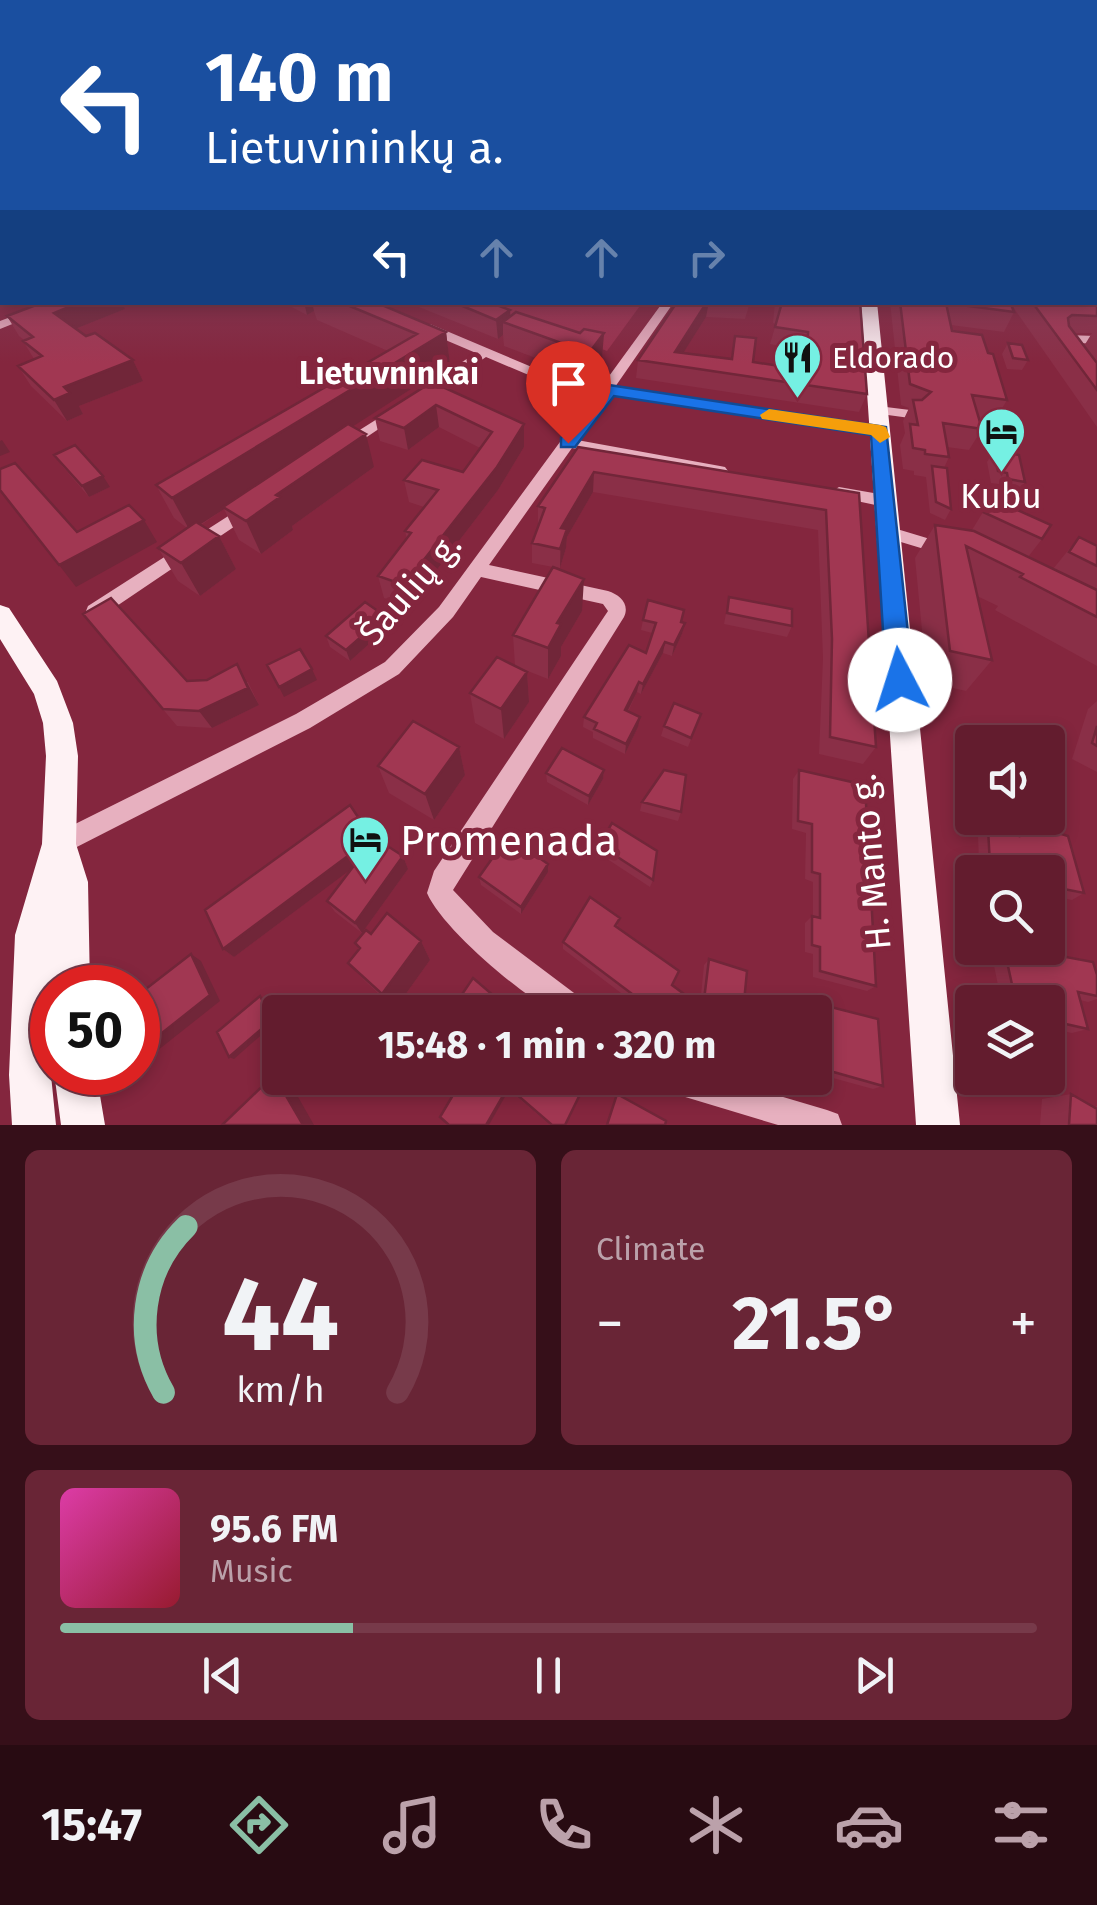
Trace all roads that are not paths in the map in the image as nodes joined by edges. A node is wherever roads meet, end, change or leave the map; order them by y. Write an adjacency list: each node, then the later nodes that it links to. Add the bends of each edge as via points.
1 (54, 305): 5 (street)
2 (667, 305): 9 (street, Šaulių g.)
3 (869, 305): 11 (main road, H. Manto g.)
4 (408, 318): 7 (street)
5 (0, 324)
6 (1097, 340): 8 (street, via 1065,339)
7 (485, 352): 9 (street); 13 (street)
8 (1078, 355)
9 (605, 396): 11 (street); 12 (street, Šaulių g.)
10 (910, 414): 11 (street)
11 (879, 420): 17 (main road, H. Manto g.)
12 (568, 443): 14 (street); 19 (street, Šaulių g.)
13 (336, 451)
14 (733, 473)
15 (825, 490): 17 (street)
16 (256, 504): 20 (street)
17 (886, 517): 18 (street); 30 (main road, H. Manto g.)
18 (960, 555)
19 (477, 568): 22 (street, Šaulių g., via 420,640 352,695); 24 (street, via 608,598 618,612 440,893)
20 (95, 611)
21 (0, 616): 22 (main road, via 46,690 58,724)
22 (59, 844): 23 (main road, via 70,882); 27 (main road, via 34,936)
23 (71, 965)
24 (555, 995)
25 (79, 1095): 28 (main road)
26 (728, 1095): 29 (street)
27 (34, 1125)
28 (82, 1125)
29 (827, 1125)
30 (941, 1125)

